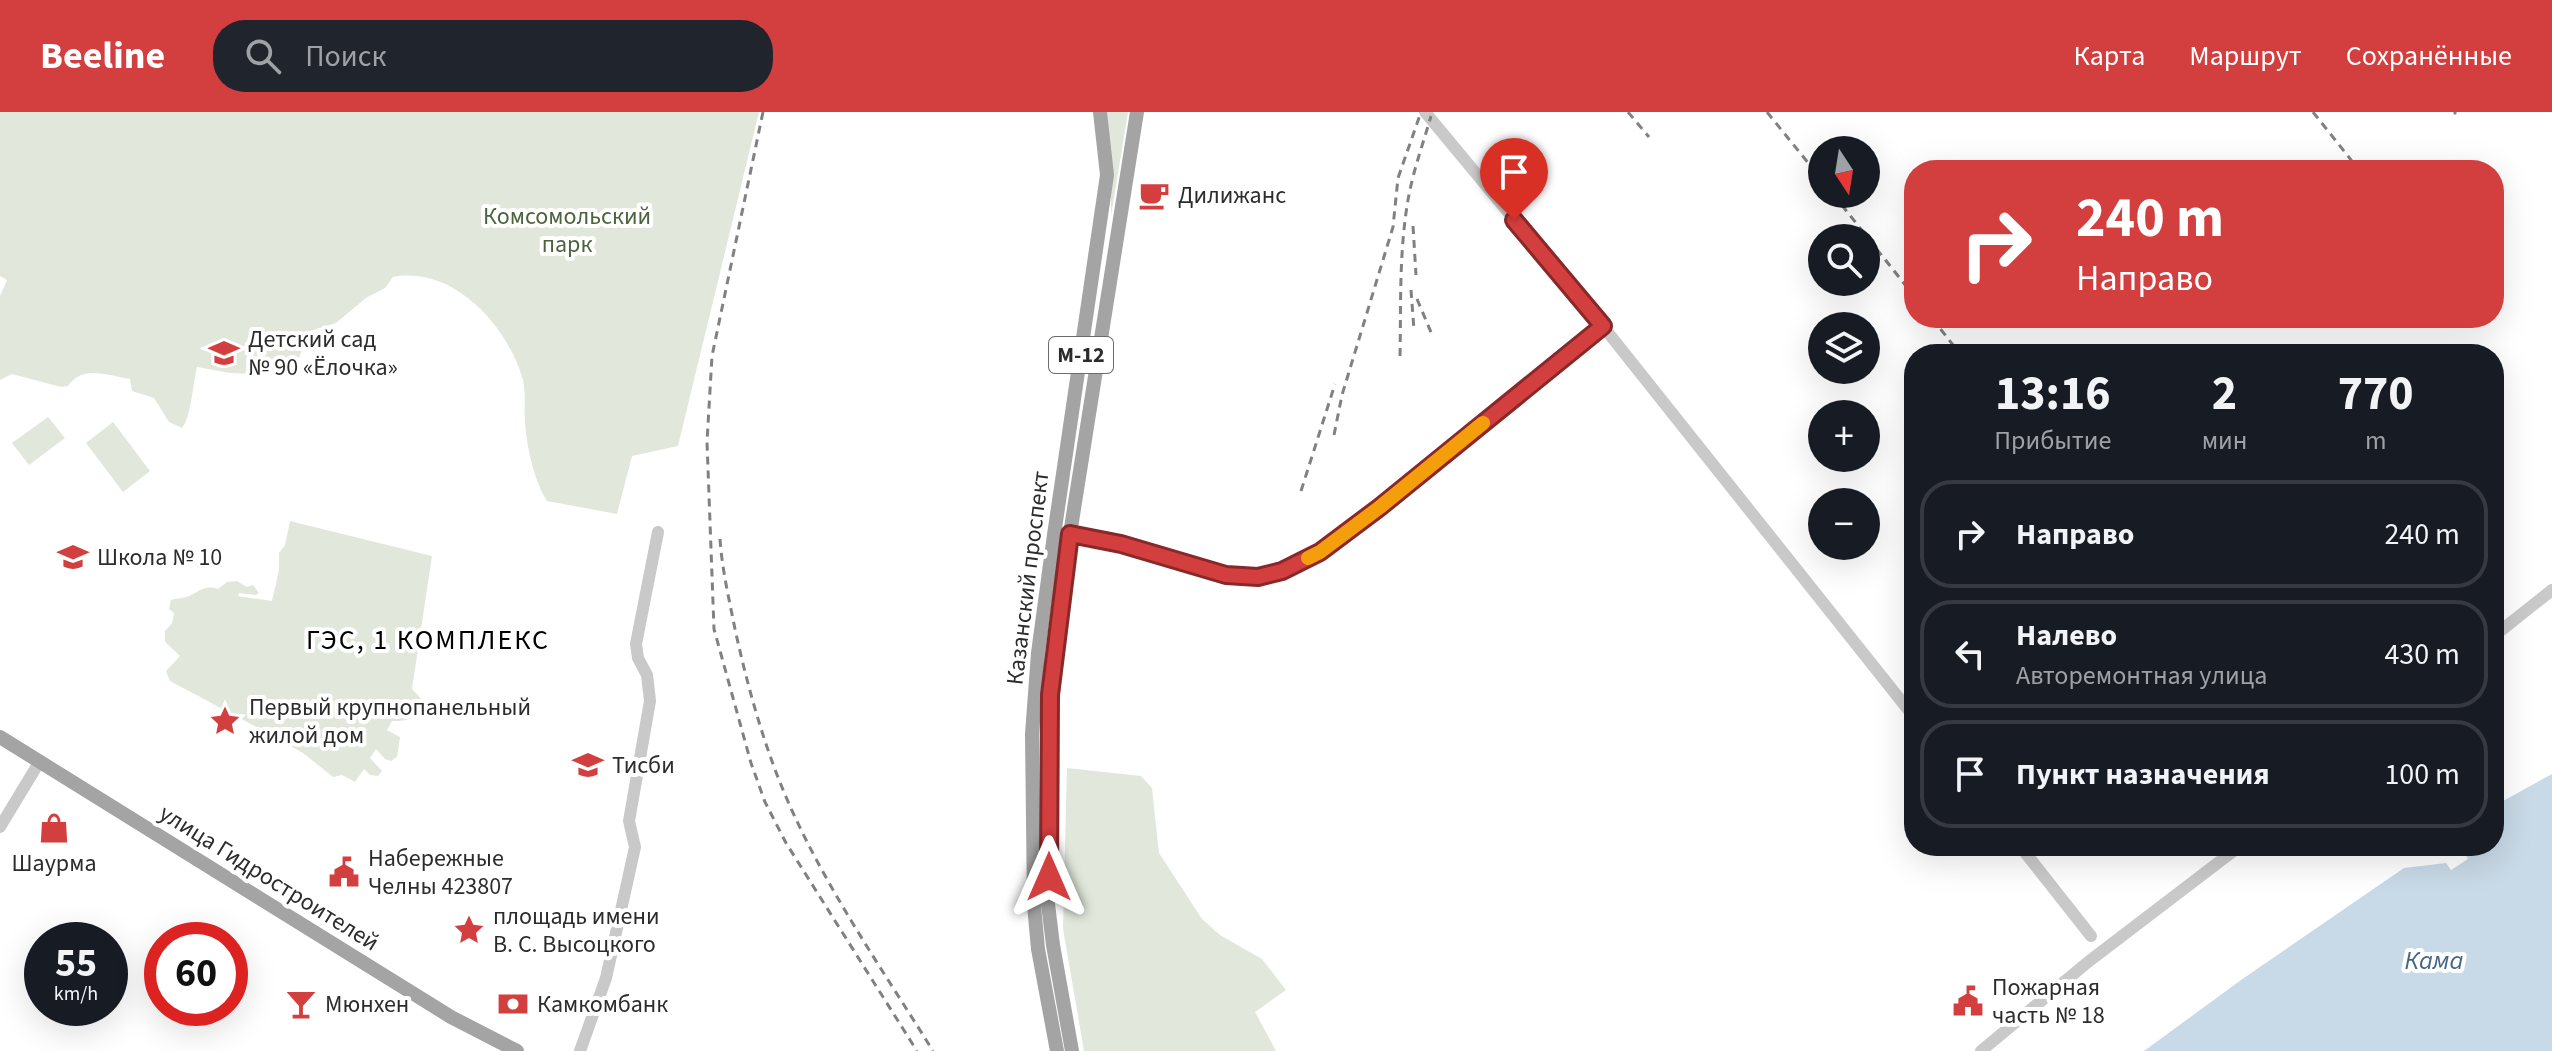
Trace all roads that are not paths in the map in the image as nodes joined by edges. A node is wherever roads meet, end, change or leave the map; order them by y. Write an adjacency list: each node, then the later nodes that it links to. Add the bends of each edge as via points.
1 (1100, 112): 9 (main road, Казанский проспект / М-12, via 1107,175)
2 (1137, 112): 6 (main road, Казанский проспект / М-12)
3 (1425, 112): 4 (street)
4 (1603, 326): 6 (street, via 1380,507 1320,552 1282,571 1258,577 1226,575); 13 (street)
5 (658, 532): 23 (street, via 636,644 650,701 629,821 635,847 606,978)
6 (1070, 534): 10 (main road, Казанский проспект / М-12)
7 (2552, 590): 8 (street)
8 (2504, 628)
9 (1038, 653): 10 (main road, via 1043,663); 12 (main road, Казанский проспект / М-12)
10 (1054, 654): 11 (main road, Казанский проспект / М-12)
11 (1050, 695): 12 (main road, via 1047,685 1041,684); 25 (main road, Казанский проспект / М-12, via 1048,904)
12 (1034, 696): 24 (main road, Казанский проспект / М-12, via 1034,905)
13 (1904, 704)
14 (0, 737): 15 (main road, улица Гидростроителей)
15 (40, 761): 16 (street); 22 (main road, улица Гидростроителей, via 451,1017)
16 (0, 827)
17 (2028, 856): 19 (street)
18 (2227, 856): 20 (street)
19 (2091, 936): 20 (street); 21 (street)
20 (2121, 937): 21 (street)
21 (2088, 962): 26 (street)
22 (517, 1051)
23 (580, 1051)
24 (1057, 1051)
25 (1072, 1051)
26 (1981, 1051)

